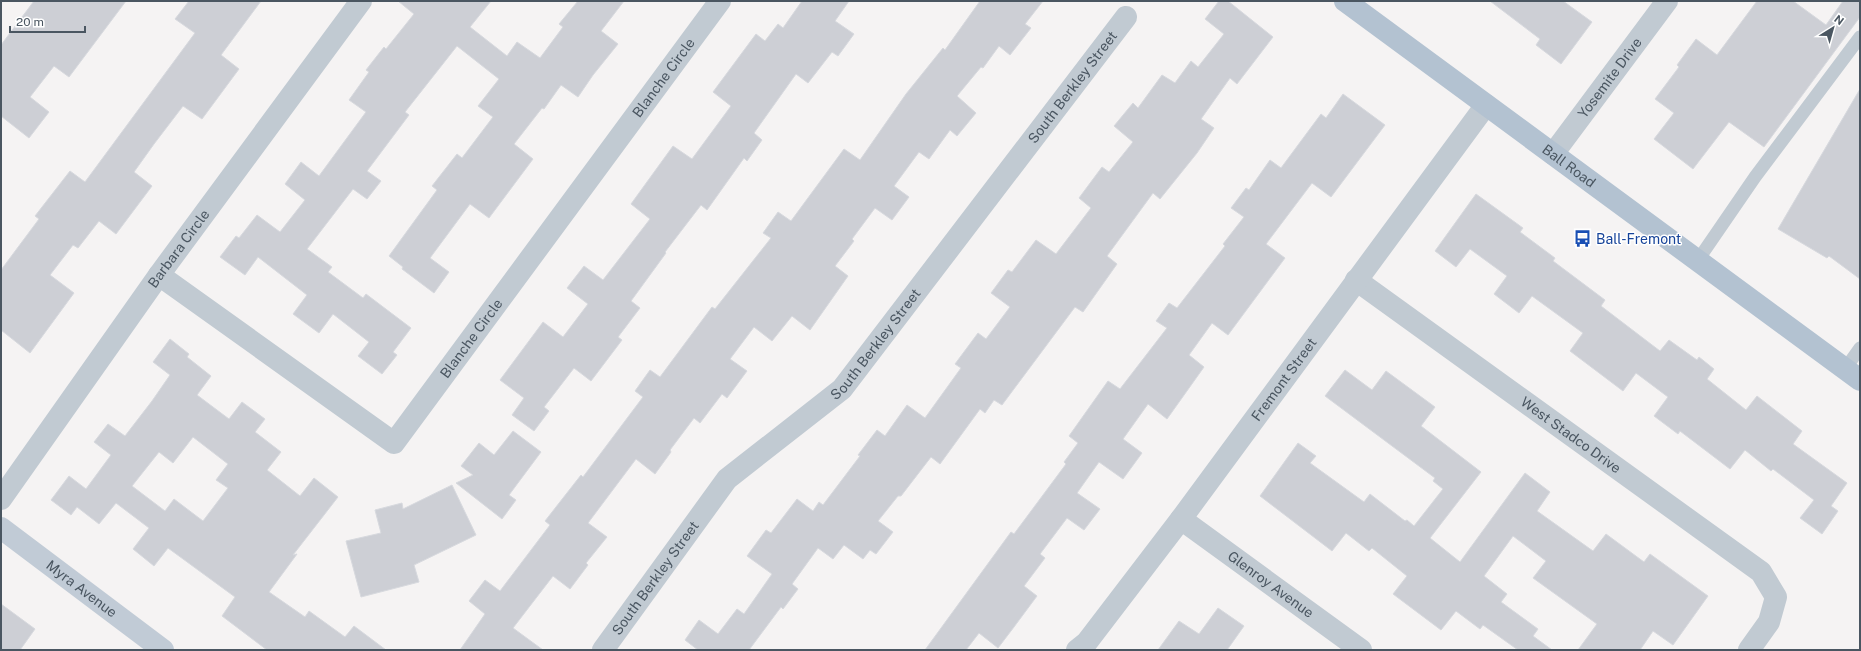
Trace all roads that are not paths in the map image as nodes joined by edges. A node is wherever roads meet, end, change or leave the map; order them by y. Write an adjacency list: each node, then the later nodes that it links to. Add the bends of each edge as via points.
1 (361, 1): 10 (street, Barbara Circle)
2 (720, 1): 10 (street, Blanche Circle, via 394,443)
3 (1345, 1): 7 (main road, Ball Road)
4 (1667, 1): 8 (street, Yosemite Drive)
5 (1126, 17): 18 (street, South Berkley Street, via 842,389 726,479)
6 (1860, 37): 9 (lane, via 1755,177)
7 (1486, 105): 8 (main road, Ball Road); 11 (street, Fremont Street)
8 (1553, 154): 9 (main road, Ball Road)
9 (1698, 260): 13 (main road, Ball Road)
10 (159, 275): 14 (street, Barbara Circle)
11 (1356, 280): 15 (street, Fremont Street); 21 (street, West Stadco Drive, via 1761,572 1776,597 1769,622)
12 (1860, 348): 13 (lane)
13 (1852, 375)
14 (1, 499)
15 (1181, 519): 19 (street, Fremont Street, via 1087,642); 20 (street, Glenroy Avenue)
16 (1, 528): 17 (street, Myra Avenue)
17 (163, 650)
18 (603, 650)
19 (1077, 650)
20 (1361, 650)
21 (1749, 650)

